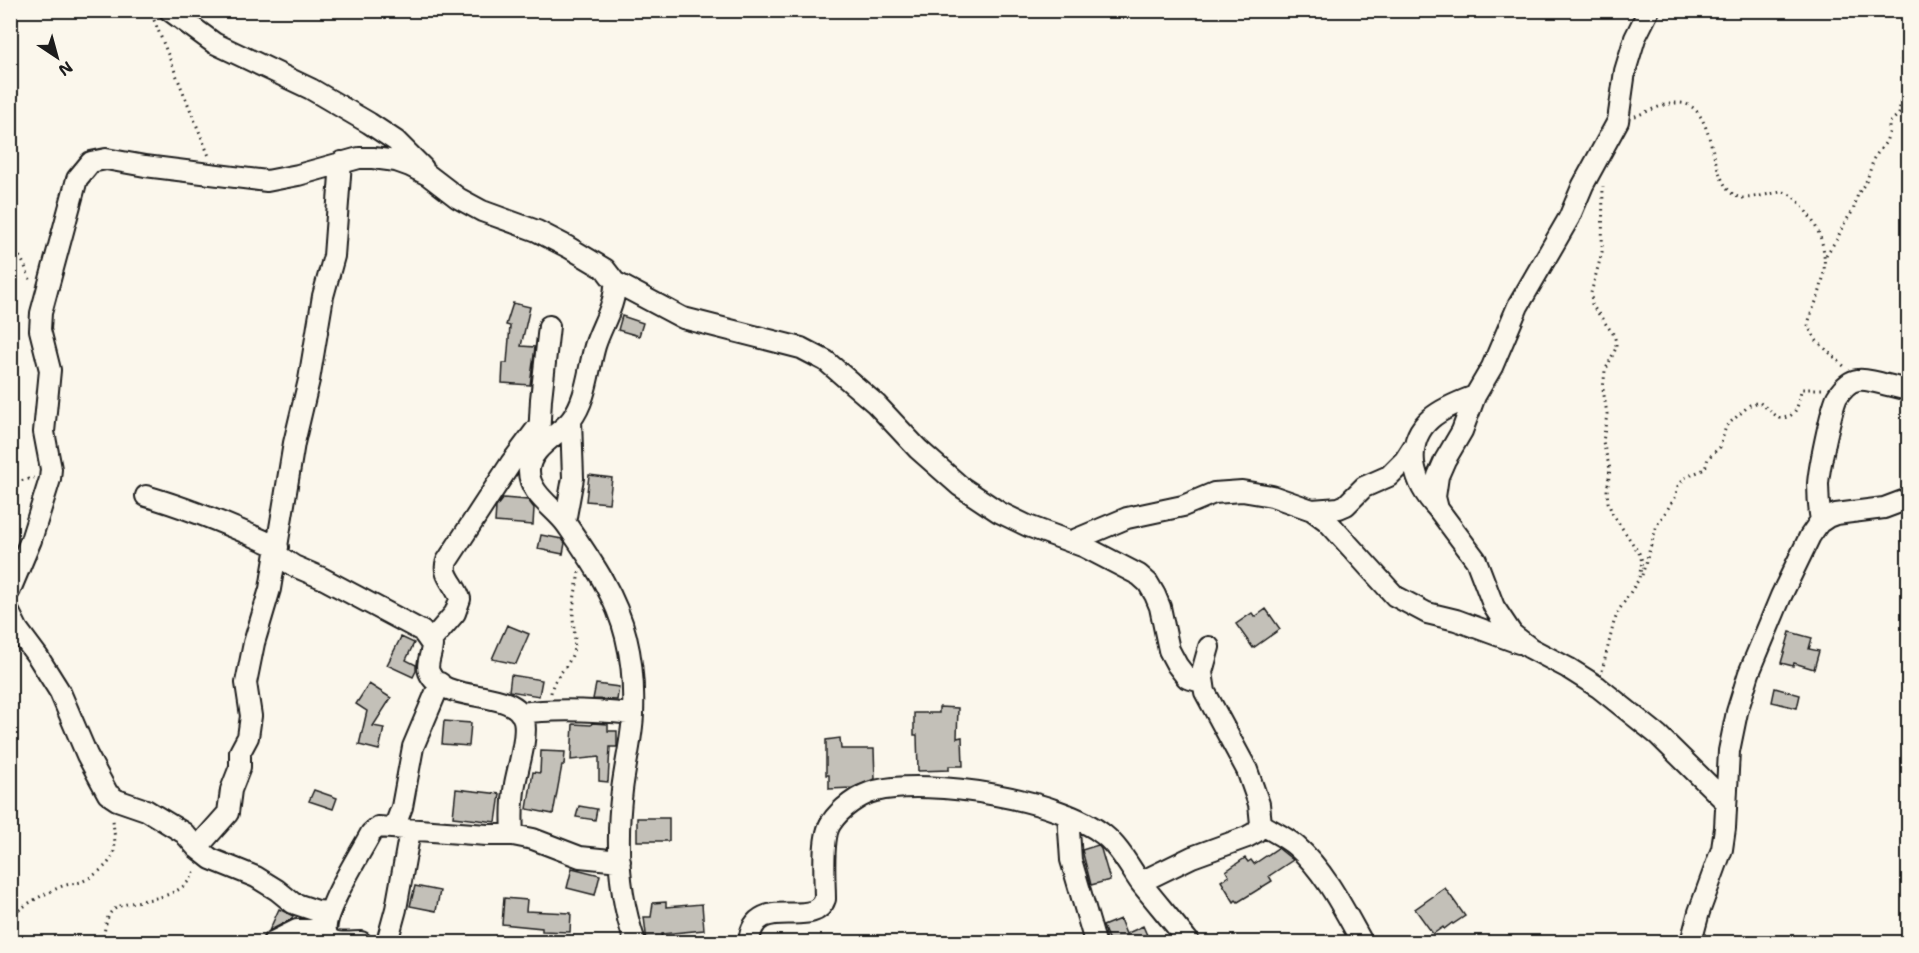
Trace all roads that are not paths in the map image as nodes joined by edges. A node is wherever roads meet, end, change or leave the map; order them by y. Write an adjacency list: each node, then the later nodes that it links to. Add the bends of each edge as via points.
1 (169, 10): 4 (street, via 214,43 311,89 369,123 396,141)
2 (1649, 10): 8 (street, via 1635,38 1618,121 1569,218 1518,306)
3 (341, 162): 4 (street, via 386,159); 20 (street, via 334,256 294,443); 21 (street, via 267,181 106,159 91,162 77,179 41,313 40,330 50,370 44,432 50,479)
4 (428, 175): 5 (street, via 482,211 568,247 605,269)
5 (615, 282): 9 (street, via 587,382); 19 (street, via 683,318 801,348 826,361 960,486 999,512)
6 (549, 326): 10 (street)
7 (1908, 390): 17 (street, via 1868,380 1850,385 1834,404 1819,475)
8 (1475, 396): 11 (street, via 1431,419 1417,435); 15 (street, via 1438,476)
9 (571, 420): 12 (street); 18 (street, via 573,478)
10 (538, 427): 12 (street); 23 (street, via 447,561 444,567 460,599 455,613)
11 (1414, 446): 15 (street, via 1418,479); 16 (street, via 1389,476 1364,487 1346,505)
12 (539, 450): 18 (street, via 529,465 531,482)
13 (146, 496): 20 (street, via 213,517)
14 (1908, 498): 17 (street, via 1884,508 1836,514)
15 (1438, 508): 25 (street, via 1476,560 1504,624)
16 (1312, 510): 19 (street, via 1260,494 1214,493 1183,506 1127,518); 25 (street, via 1327,521 1395,596 1427,613)
17 (1821, 521): 30 (street, via 1786,586 1749,673 1729,751)
18 (565, 522): 29 (street, via 618,610 630,661)
19 (1072, 541): 26 (street, via 1128,568 1148,583 1160,607 1169,650 1177,665 1187,678)
20 (277, 551): 23 (street, via 294,566 422,631); 35 (street, via 246,683 251,716 248,737 240,752 229,809)
21 (10, 590)
22 (10, 614): 35 (street, via 60,692 105,790 184,833)
23 (431, 641): 27 (street, via 428,669)
24 (1209, 647): 26 (street)
25 (1530, 648): 30 (street, via 1598,687 1658,735)
26 (1202, 682): 32 (street, via 1247,770 1259,804)
27 (440, 683): 28 (street, via 506,704); 33 (street, via 413,747)
28 (519, 713): 29 (street, via 551,710); 34 (street, via 524,727 512,808)
29 (633, 714): 36 (street, via 622,790)
30 (1725, 801): 47 (street, via 1722,849)
31 (1068, 815): 37 (street, via 1105,836); 43 (street, via 1005,796 972,791 905,788 873,792 844,809 828,828 825,899 821,907 811,912 765,916 755,923); 44 (street, via 1071,860)
32 (1261, 824): 37 (street, via 1247,837 1192,857); 46 (street, via 1304,854)
33 (402, 829): 34 (street); 38 (street, via 378,827 373,831); 41 (street, via 396,909)
34 (513, 835): 36 (street, via 580,857)
35 (199, 850): 38 (street)
36 (620, 861): 42 (street, via 622,898)
37 (1141, 882): 45 (street)
38 (328, 921): 39 (street); 40 (street, via 332,940)
39 (273, 942)
40 (361, 942)
41 (387, 942)
42 (635, 942)
43 (749, 942)
44 (1095, 942)
45 (1189, 942)
46 (1362, 942)
47 (1691, 942)

